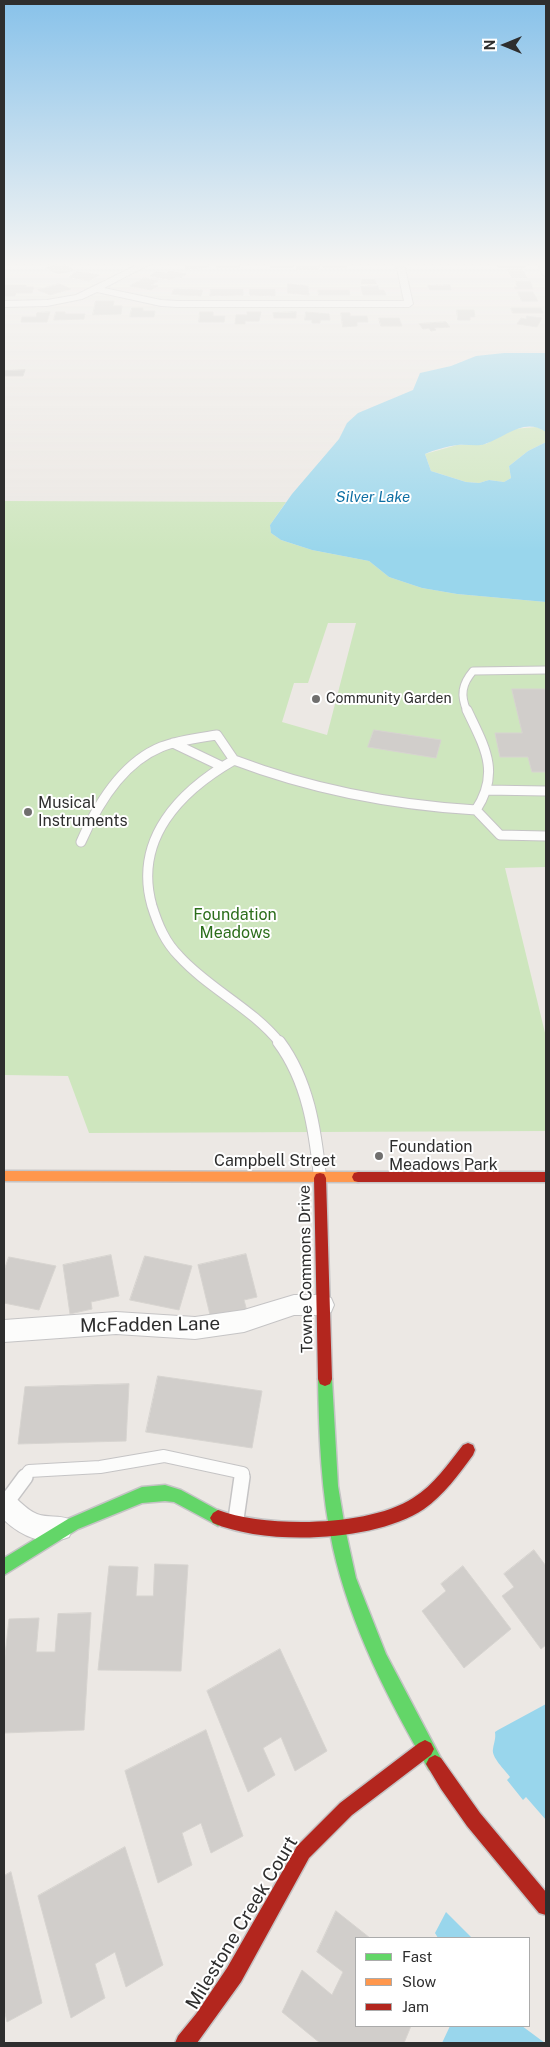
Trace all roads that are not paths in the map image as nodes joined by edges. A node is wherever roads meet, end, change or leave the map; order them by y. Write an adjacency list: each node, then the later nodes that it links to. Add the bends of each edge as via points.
1 (546, 670): 5 (lane, via 473,671 465,678 461,693 484,744 488,776)
2 (173, 744): 3 (lane, via 217,735); 4 (lane); 9 (lane, via 153,751 121,778 99,808)
3 (234, 760): 4 (lane, Towne Commons Drive); 7 (lane, via 292,782 327,790)
4 (221, 766): 12 (lane, Towne Commons Drive, via 185,797 157,836 149,857 150,900 156,922 182,961 266,1028 287,1052 302,1082 317,1143)
5 (486, 790): 6 (lane); 7 (lane)
6 (546, 791)
7 (476, 810): 8 (lane, via 500,835)
8 (544, 836)
9 (81, 842)
10 (4, 1176): 12 (street, Campbell Street)
11 (546, 1177): 12 (street, Campbell Street)
12 (320, 1178): 13 (street, Towne Commons Drive)
13 (323, 1305): 14 (street, McFadden Lane, via 294,1305 244,1321 195,1328 116,1323); 18 (street, Towne Commons Drive, via 326,1438)
14 (4, 1330)
15 (468, 1450): 18 (street, via 439,1485 409,1510)
16 (4, 1503): 17 (lane, via 29,1470 100,1467 164,1456 243,1473); 19 (street, via 21,1520 33,1526 48,1529)
17 (235, 1525): 18 (street, via 282,1531); 19 (street, via 186,1498 155,1493 131,1499)
18 (336, 1525): 21 (street, Towne Commons Drive, via 352,1590 370,1638 397,1699)
19 (68, 1526): 20 (street)
20 (4, 1567)
21 (425, 1749): 22 (street, Towne Commons Drive, via 459,1802); 23 (street, Milestone Creek Court, via 354,1801 319,1832 303,1852 230,1985)
22 (546, 1906)
23 (185, 2043)

